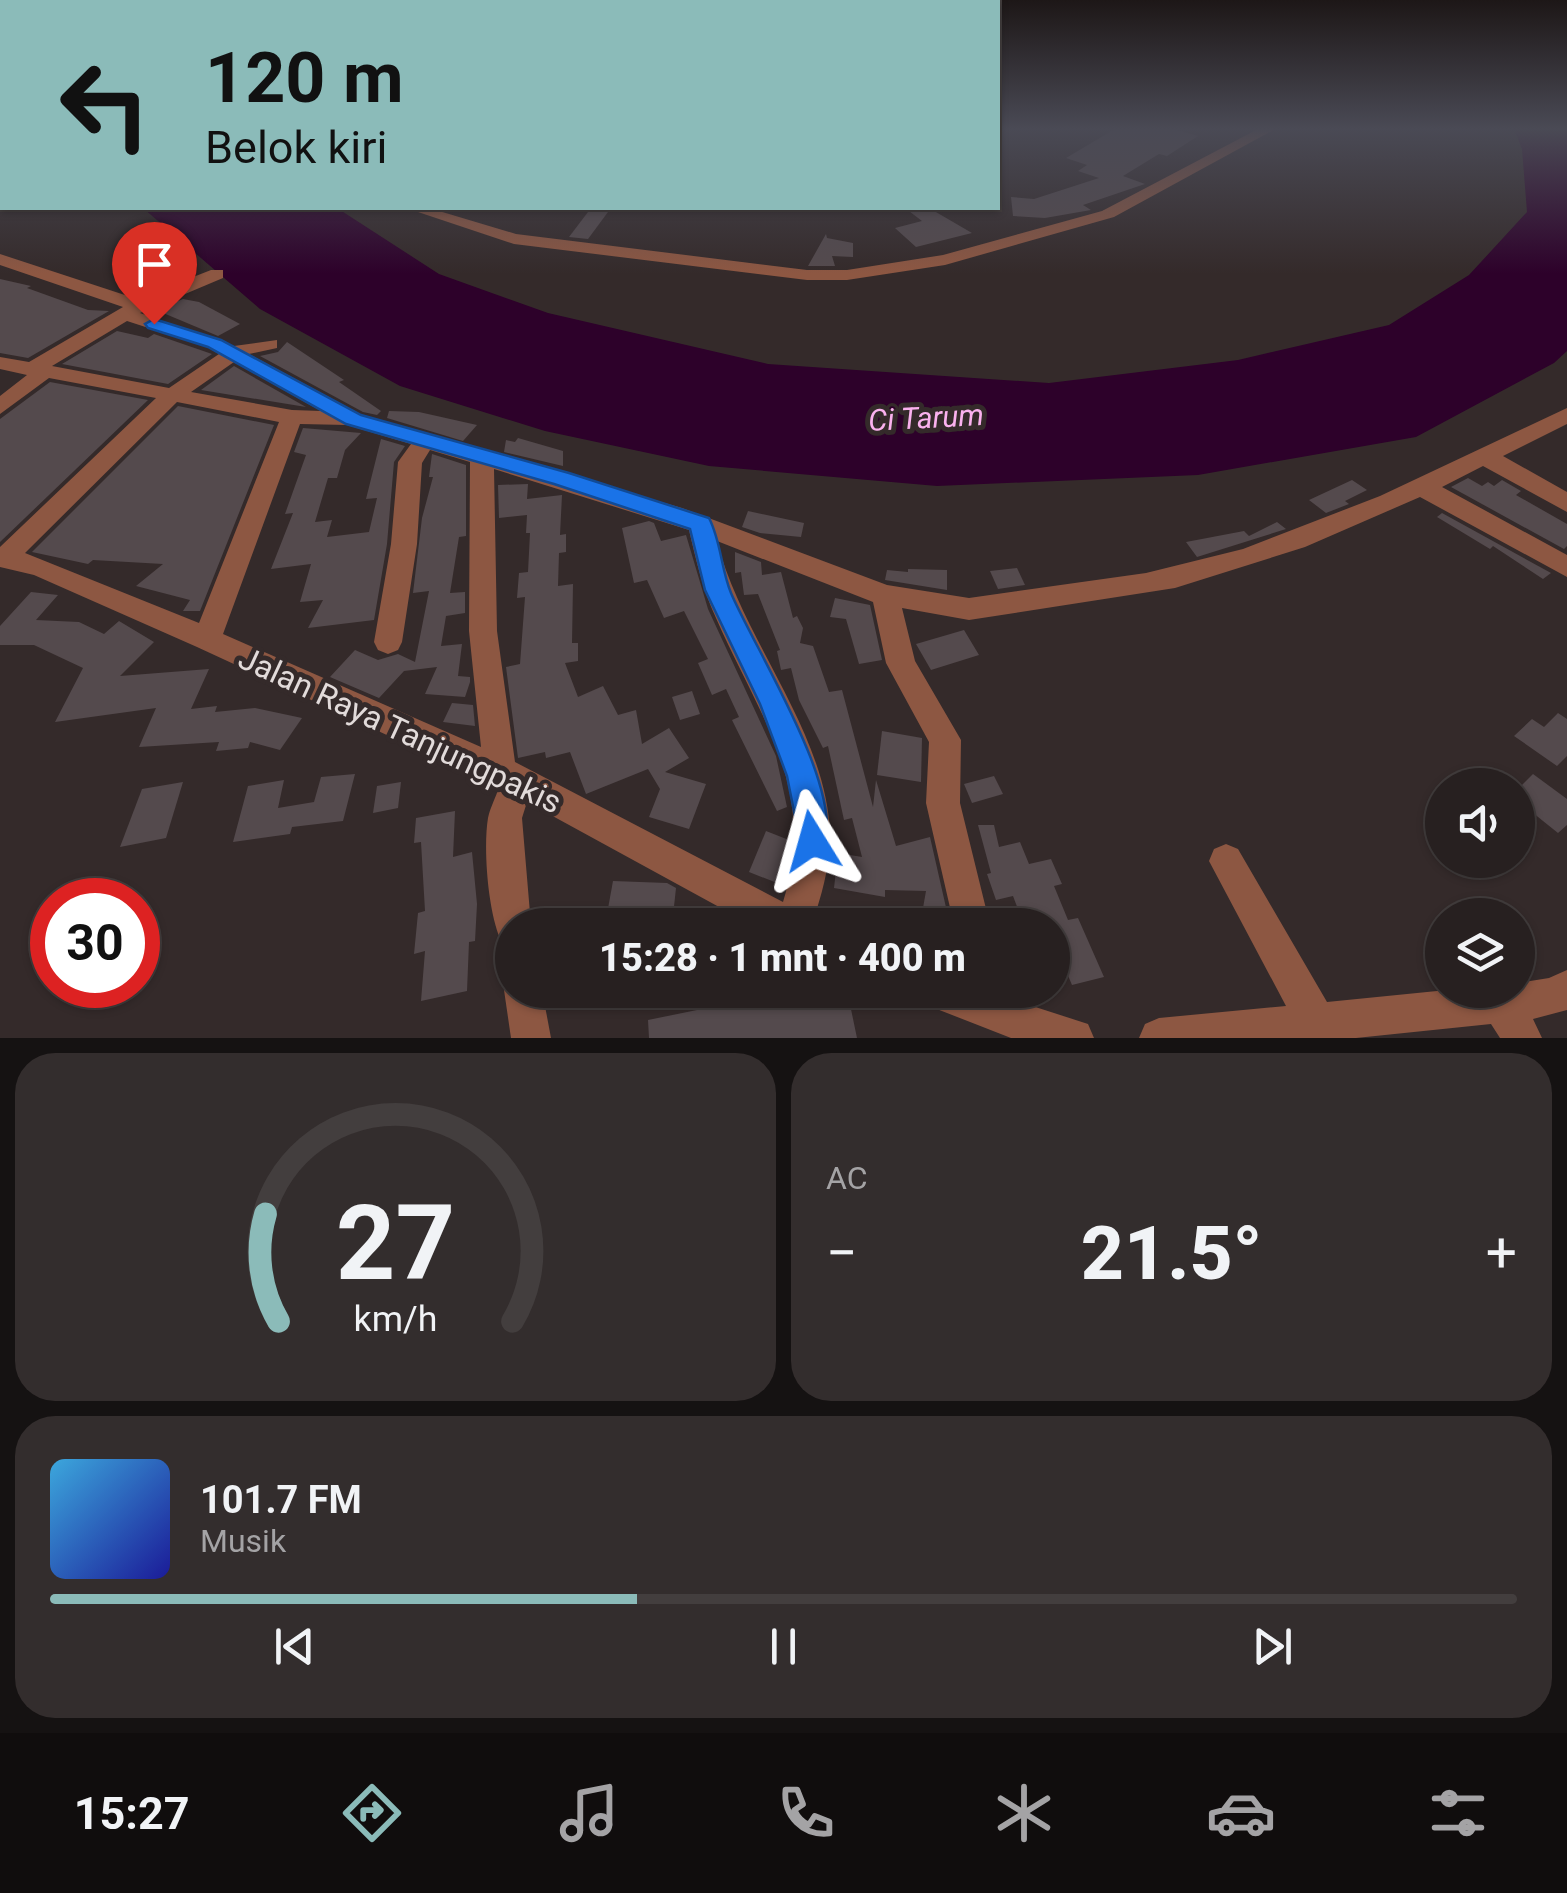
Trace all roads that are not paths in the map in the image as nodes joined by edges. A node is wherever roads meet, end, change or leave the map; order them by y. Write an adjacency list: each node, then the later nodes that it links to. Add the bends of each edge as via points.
1 (1177, 177): 2 (street, via 1108,214 945,260 847,274 807,275 514,239)
2 (420, 210)
3 (0, 259): 5 (street)
4 (217, 274): 5 (street)
5 (131, 310): 7 (street); 9 (street)
6 (270, 344): 7 (street)
7 (233, 353): 10 (street); 14 (street)
8 (0, 364): 9 (street)
9 (37, 371): 10 (street); 11 (street)
10 (170, 395): 13 (street); 21 (street)
11 (0, 407)
12 (1567, 415): 17 (street)
13 (292, 417): 14 (street); 24 (street)
14 (354, 420): 15 (street)
15 (425, 440): 16 (street); 25 (street, via 410,462)
16 (482, 455): 20 (street); 26 (street, via 484,630)
17 (1482, 455): 18 (street); 19 (street)
18 (1416, 486): 22 (street); 23 (street, via 1304,539 1199,572 969,609)
19 (1567, 503)
20 (700, 524): 23 (street); 30 (street, via 718,590 802,776 813,820 812,862)
21 (3, 557): 24 (street, Jalan Raya Tanjungpakis)
22 (1567, 567)
23 (886, 595): 31 (street, via 902,664 945,740 942,803)
24 (206, 638): 26 (street, Jalan Raya Tanjungpakis)
25 (388, 642)
26 (510, 790): 28 (street); 29 (street, Jalan Raya Tanjungpakis)
27 (1226, 861): 36 (street)
28 (511, 908)
29 (756, 908)
30 (797, 908)
31 (968, 908)
32 (1567, 989): 35 (street)
33 (527, 1008): 37 (street)
34 (1002, 1008): 38 (street)
35 (1514, 1024): 36 (street)
36 (1297, 1029): 39 (street)
37 (531, 1038)
38 (1074, 1038)
39 (1159, 1038)

